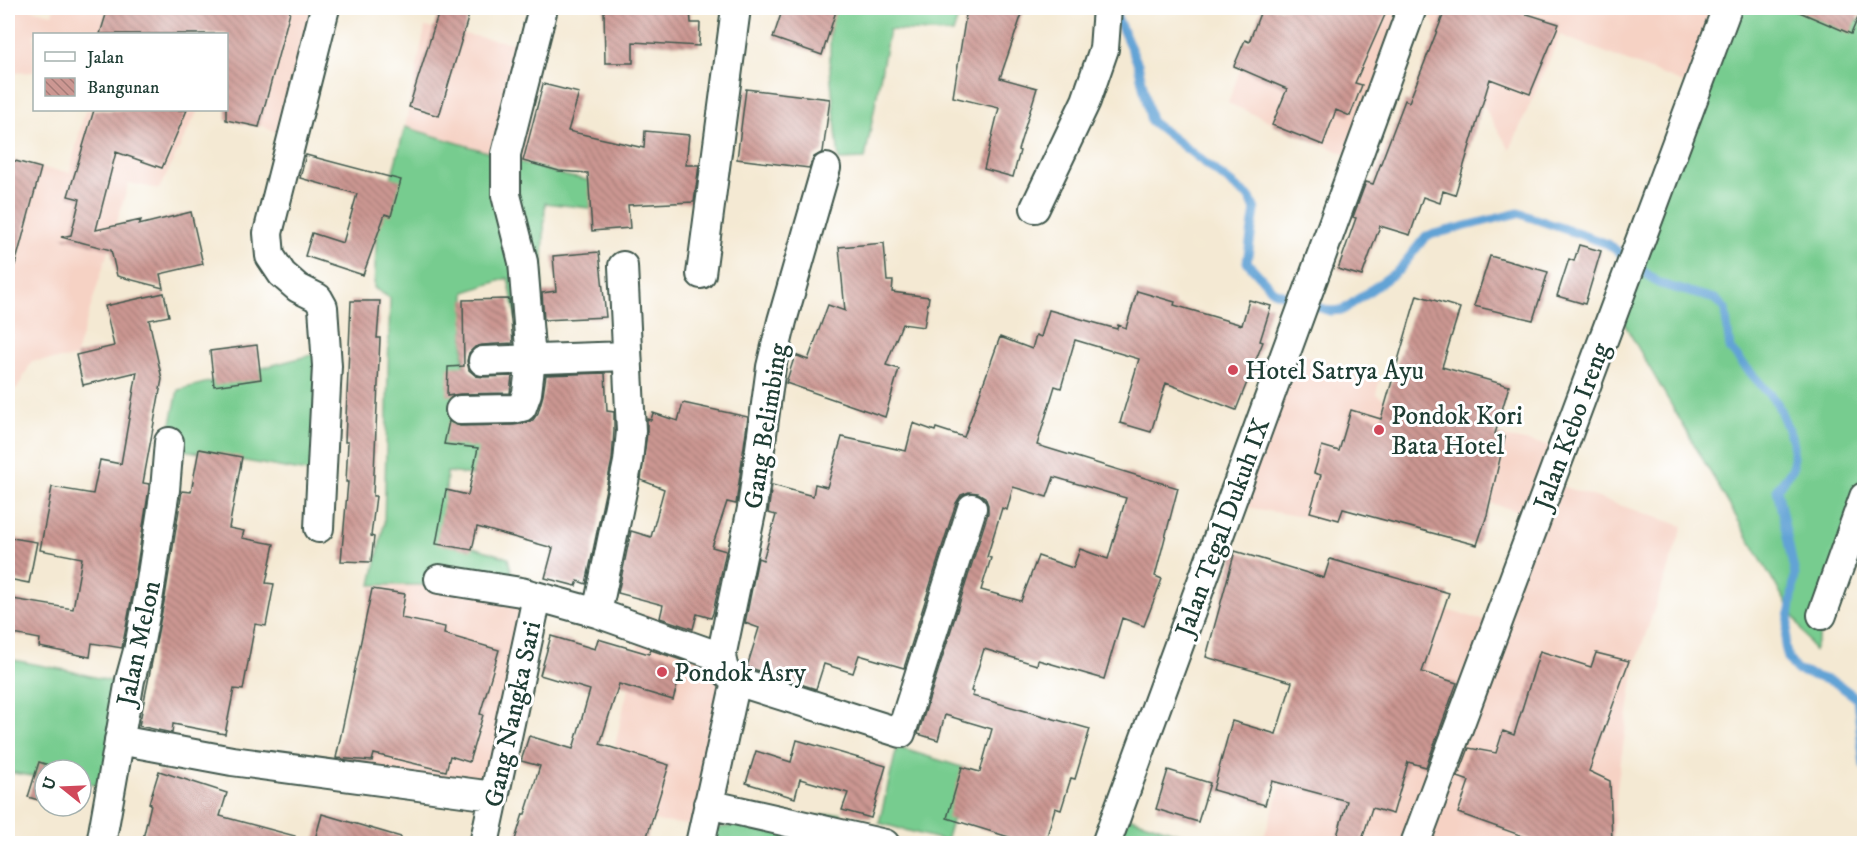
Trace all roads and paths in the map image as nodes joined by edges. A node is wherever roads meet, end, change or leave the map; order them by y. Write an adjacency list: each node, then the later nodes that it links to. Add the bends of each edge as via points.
1 (326, 8): 18 (street, via 268,233 270,256 282,274 318,298 323,307 327,366)
2 (543, 8): 12 (street, via 506,154 506,195 523,262)
3 (736, 8): 10 (street)
4 (1107, 8): 8 (street, via 1104,49 1086,101)
5 (1412, 8): 32 (street, Jalan Tegal Dukuh IX)
6 (1727, 8): 33 (street, Jalan Kebo Ireng)
7 (826, 168): 23 (street, Gang Belimbing, via 771,367 752,508)
8 (1035, 208)
9 (623, 266): 11 (street)
10 (701, 274)
11 (627, 356): 12 (street); 21 (street, via 631,431 628,462)
12 (531, 360): 13 (street); 14 (street, via 522,407)
13 (483, 361)
14 (460, 410)
15 (169, 442): 25 (street, Jalan Melon, via 150,594)
16 (1864, 497): 22 (street)
17 (972, 508): 24 (street, via 901,733)
18 (319, 528)
19 (439, 579): 20 (street)
20 (537, 597): 21 (street, Gang Nangka Sari); 26 (street, Gang Nangka Sari)
21 (597, 613): 23 (street, Gang Nangka Sari)
22 (1822, 615)
23 (721, 657): 24 (street, via 724,670)
24 (736, 681): 27 (street)
25 (118, 740): 26 (street, via 232,761); 28 (street, Jalan Melon)
26 (493, 796): 29 (street, Gang Nangka Sari)
27 (708, 804): 30 (street); 31 (street)
28 (101, 843)
29 (484, 843)
30 (700, 843)
31 (885, 843)
32 (1106, 843)
33 (1415, 843)

